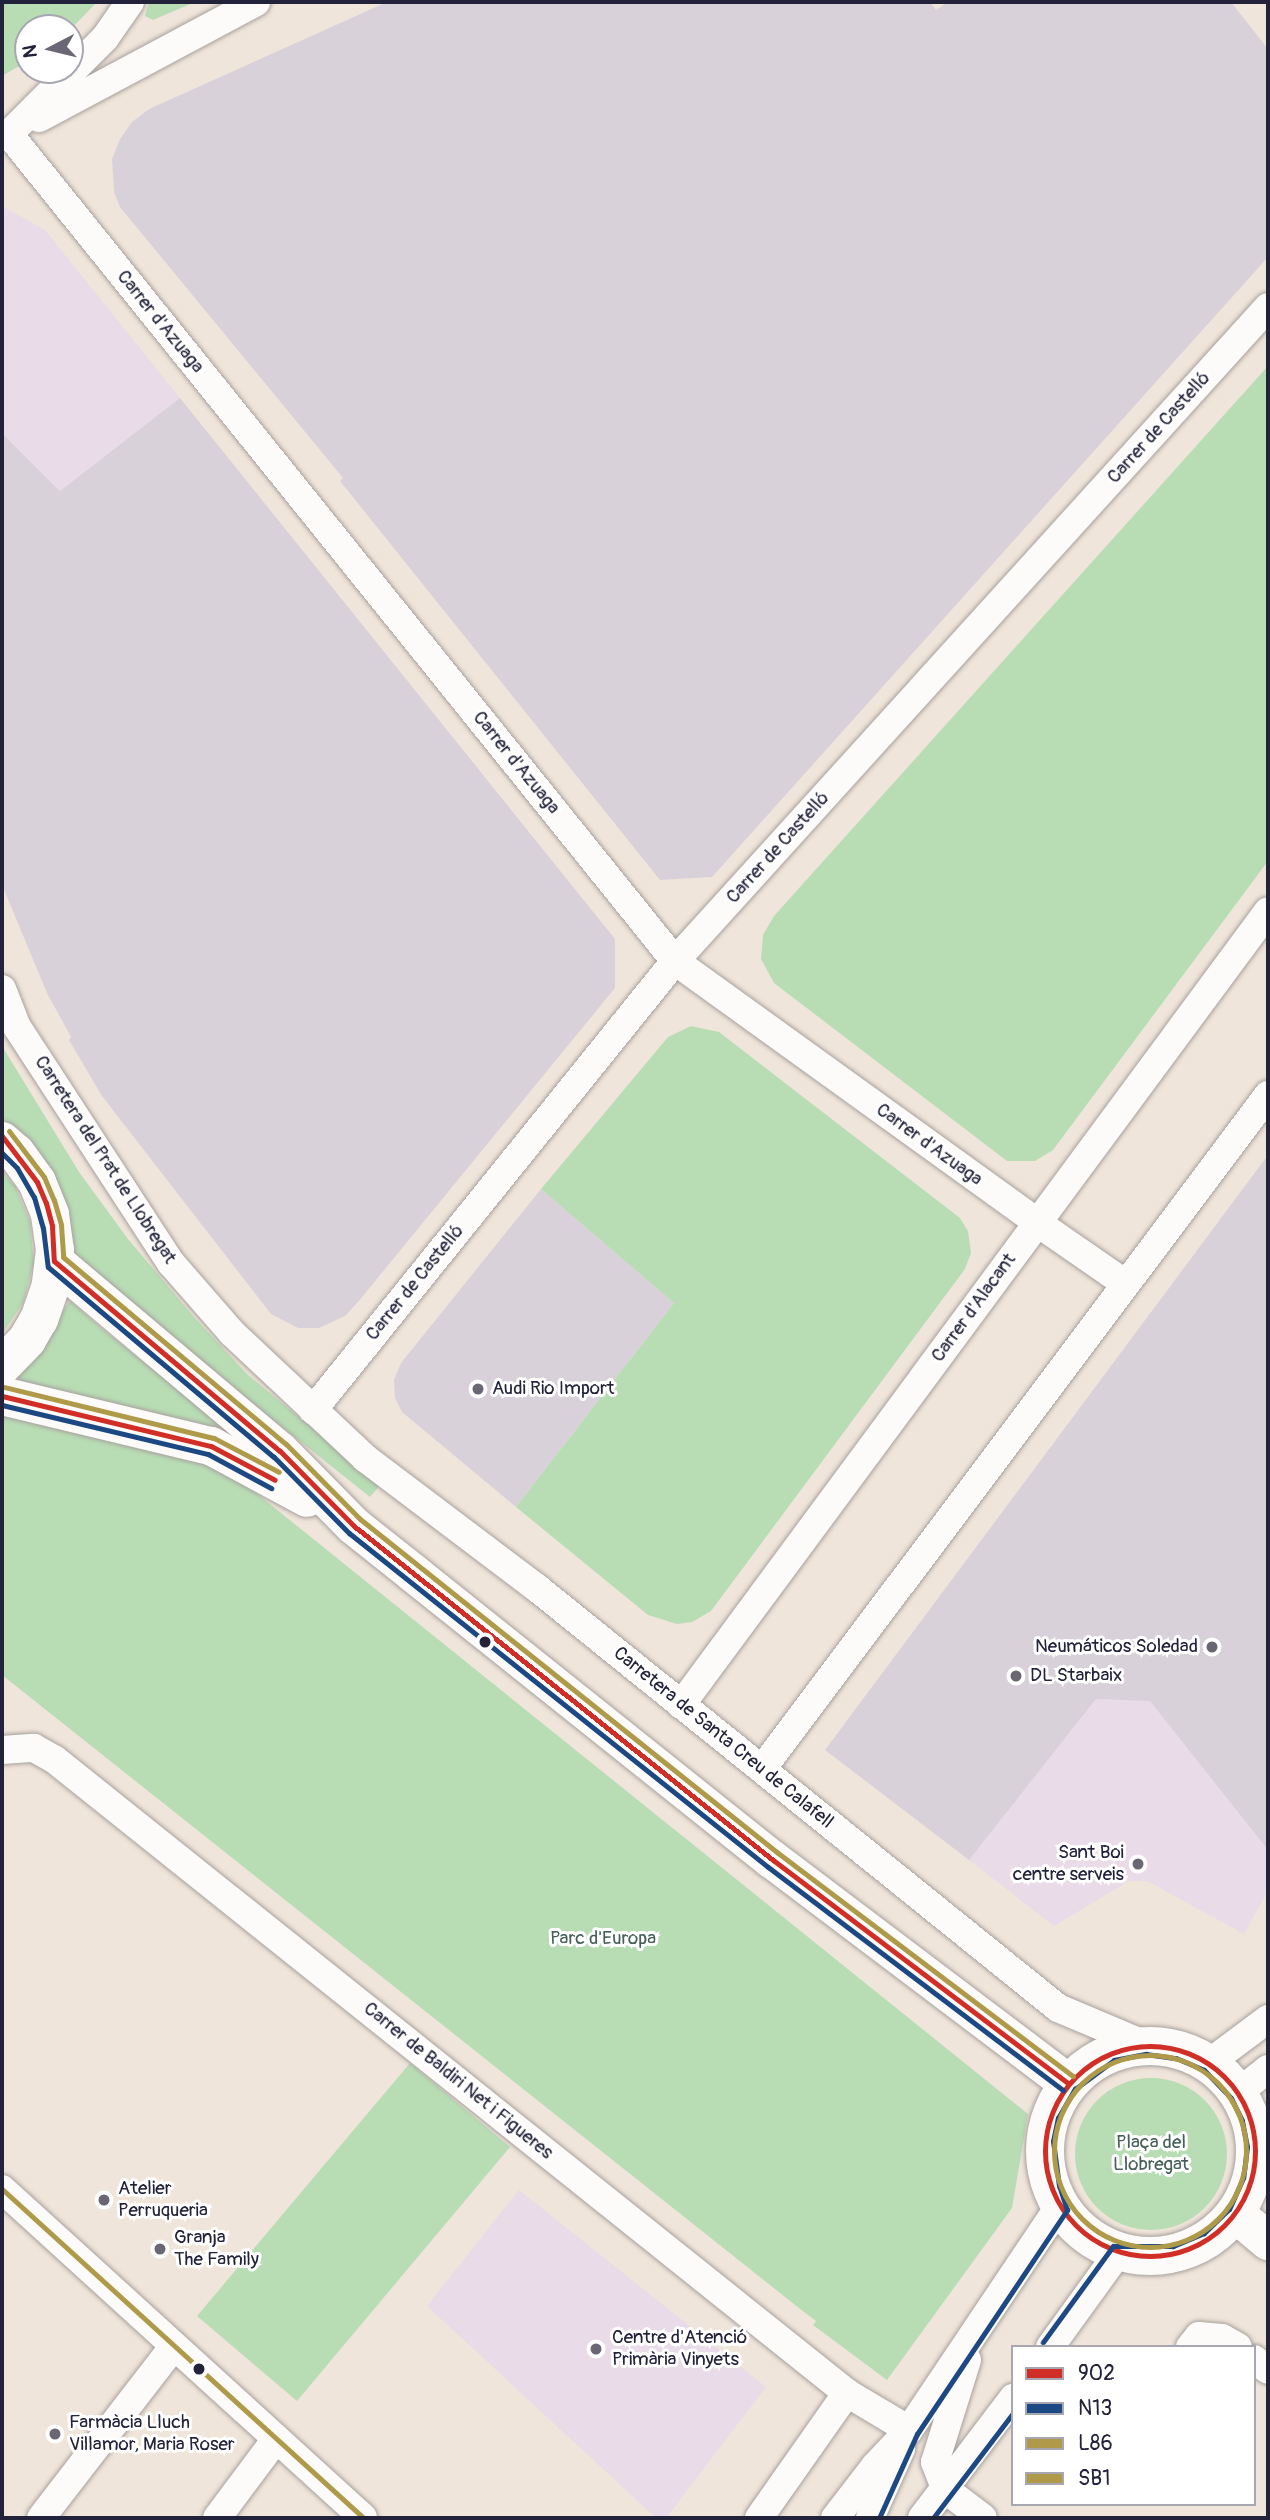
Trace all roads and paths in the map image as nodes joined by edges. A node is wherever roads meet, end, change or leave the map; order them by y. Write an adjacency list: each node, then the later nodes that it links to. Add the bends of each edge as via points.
1 (130, 2): 3 (street, via 97,46)
2 (256, 2): 3 (street)
3 (5, 135): 6 (street, Carrer d'Azuaga)
4 (1268, 307): 6 (street, Carrer de Castelló)
5 (1268, 911): 10 (street, Carrer d'Alacant)
6 (675, 961): 10 (street, Carrer d'Azuaga); 15 (street, Carrer de Castelló)
7 (2, 989): 15 (street, Carretera del Prat de Llobregat, via 17,1027 170,1263 232,1334)
8 (1268, 1095): 12 (street)
9 (4, 1141): 11 (street, via 37,1182 46,1203)
10 (1037, 1223): 12 (street, Carrer d'Azuaga); 17 (street, Carrer d'Alacant)
11 (54, 1261): 13 (street, via 39,1319 27,1340); 16 (street, via 280,1451)
12 (1126, 1284): 19 (street)
13 (2, 1366)
14 (2, 1396): 16 (street, via 211,1446)
15 (313, 1410): 17 (street, Carretera de Santa Creu de Calafell, via 365,1458 537,1588)
16 (354, 1526): 24 (street, via 773,1860)
17 (681, 1705): 19 (street, Carretera de Santa Creu de Calafell)
18 (2, 1750): 37 (street, Carrer de Baldiri Net i Figueres, via 34,1748 54,1759)
19 (762, 1769): 21 (street, Carretera de Santa Creu de Calafell, via 1058,2008)
20 (1268, 2019): 22 (street)
21 (1146, 2045): 22 (street, via 1178,2049); 24 (street, via 1111,2052)
22 (1209, 2063): 25 (street)
23 (1268, 2069): 25 (street)
24 (1069, 2083): 28 (street, via 1050,2115 1044,2141 1050,2188)
25 (1238, 2093): 26 (street)
26 (1262, 2153): 29 (street)
27 (2, 2189): 36 (street)
28 (1059, 2207): 31 (street, via 1082,2233); 32 (street)
29 (1236, 2214): 30 (street); 31 (street, via 1209,2240 1175,2255 1132,2257)
30 (1268, 2241)
31 (1118, 2253): 33 (street)
32 (978, 2328): 39 (street); 41 (street, via 935,2462)
33 (1051, 2345)
34 (1192, 2345): 35 (street, via 1199,2336 1222,2338)
35 (1234, 2345)
36 (173, 2347): 40 (street); 42 (street)
37 (847, 2393): 39 (street, Carrer de Baldiri Net i Figueres); 45 (street)
38 (1011, 2401): 41 (street)
39 (909, 2430): 46 (street); 47 (street)
40 (276, 2439): 43 (street); 44 (street)
41 (946, 2490): 48 (street); 49 (street)
42 (41, 2518)
43 (217, 2518)
44 (363, 2518)
45 (759, 2518)
46 (835, 2518)
47 (870, 2518)
48 (922, 2518)
49 (983, 2518)

